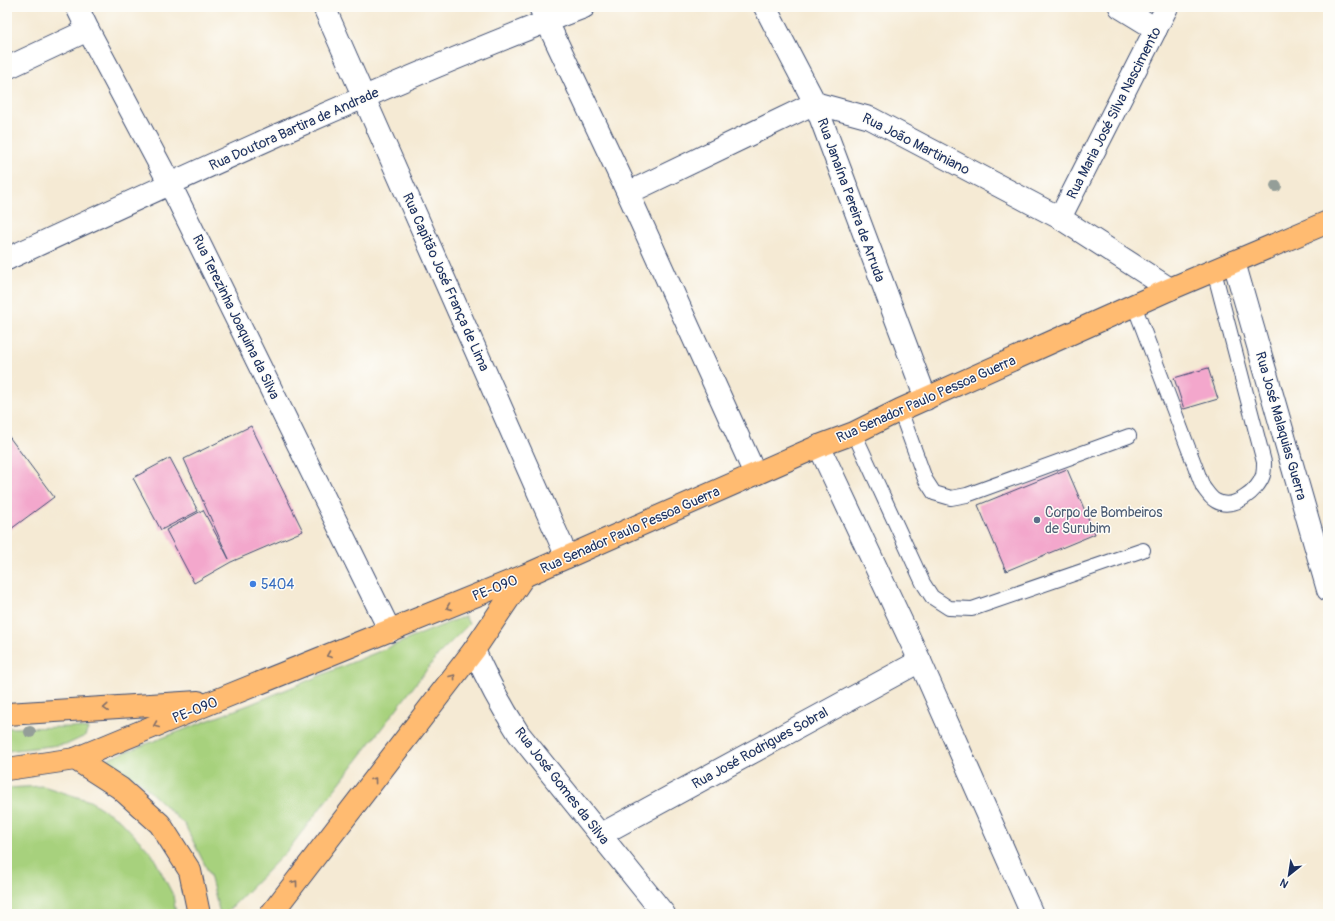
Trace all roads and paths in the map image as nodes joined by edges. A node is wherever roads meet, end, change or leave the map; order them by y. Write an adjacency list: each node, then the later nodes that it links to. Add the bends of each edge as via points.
1 (77, 7): 9 (street, Rua Terezinha Joaquina da Silva)
2 (324, 7): 11 (street, Rua Capitão José França de Lima)
3 (584, 7): 7 (street, Rua Doutora Bartira de Andrade)
4 (765, 7): 12 (street, Rua Janaína Pereira de Arruda)
5 (1120, 7): 8 (street)
6 (1167, 7): 8 (street, Rua Maria José Silva Nascimento)
7 (543, 14): 11 (street, Rua Doutora Bartira de Andrade); 14 (street)
8 (1156, 29): 15 (street, Rua Maria José Silva Nascimento)
9 (88, 30): 10 (street); 13 (street, Rua Terezinha Joaquina da Silva)
10 (7, 68)
11 (364, 98): 13 (street, Rua Doutora Bartira de Andrade); 28 (street, Rua Capitão José França de Lima)
12 (815, 103): 14 (street); 15 (street, Rua João Martiniano, via 870,118); 21 (street, Rua Janaína Pereira de Arruda)
13 (170, 184): 17 (street, Rua Doutora Bartira de Andrade); 31 (street, Rua Terezinha Joaquina da Silva)
14 (628, 193): 26 (street)
15 (1060, 218): 19 (street, Rua João Martiniano)
16 (1328, 222): 18 (main road, Rua Senador Paulo Pessoa Guerra / PE-090)
17 (7, 259)
18 (1224, 267): 19 (main road, Rua Senador Paulo Pessoa Guerra / PE-090); 20 (lane, via 1264,462 1264,474 1260,482 1245,498 1226,504 1216,502 1203,487); 30 (street, Rua José Malaquias Guerra)
19 (1170, 289): 20 (main road, Rua Senador Paulo Pessoa Guerra / PE-090)
20 (1134, 305): 21 (main road, Rua Senador Paulo Pessoa Guerra / PE-090)
21 (926, 399): 22 (main road, Rua Senador Paulo Pessoa Guerra / PE-090)
22 (900, 410): 23 (main road, Rua Senador Paulo Pessoa Guerra / PE-090); 24 (lane, via 925,479 934,493 951,498 967,495)
23 (854, 433): 25 (main road, Rua Senador Paulo Pessoa Guerra / PE-090); 27 (lane, via 923,583 932,597 949,608 972,609)
24 (1129, 436)
25 (819, 446): 26 (main road, Rua Senador Paulo Pessoa Guerra / PE-090); 33 (street)
26 (755, 474): 28 (main road, Rua Senador Paulo Pessoa Guerra / PE-090)
27 (1142, 550)
28 (567, 557): 29 (main road, Rua Senador Paulo Pessoa Guerra / PE-090)
29 (524, 576): 31 (main road, PE-090 / PE-090, one-way to 31); 32 (main road, PE-090 / PE-090)
30 (1328, 590)
31 (390, 631): 34 (main road, PE-090 / PE-090, one-way to 34)
32 (474, 650): 38 (street, Rua José Gomes da Silva, via 486,678 519,734); 40 (main road, PE-090 / PE-090, one-way to 32)
33 (920, 661): 38 (street, Rua José Rodrigues Sobral); 42 (street)
34 (215, 701): 35 (main road, PE-090, one-way to 35); 36 (main road, PE-090 / PE-090, one-way to 36)
35 (7, 714)
36 (75, 759): 37 (main road, PE-090); 39 (main road, via 120,788 160,824 190,871)
37 (7, 769)
38 (600, 835): 41 (street, Rua José Gomes da Silva)
39 (199, 914)
40 (271, 914)
41 (664, 914)
42 (1032, 914)

